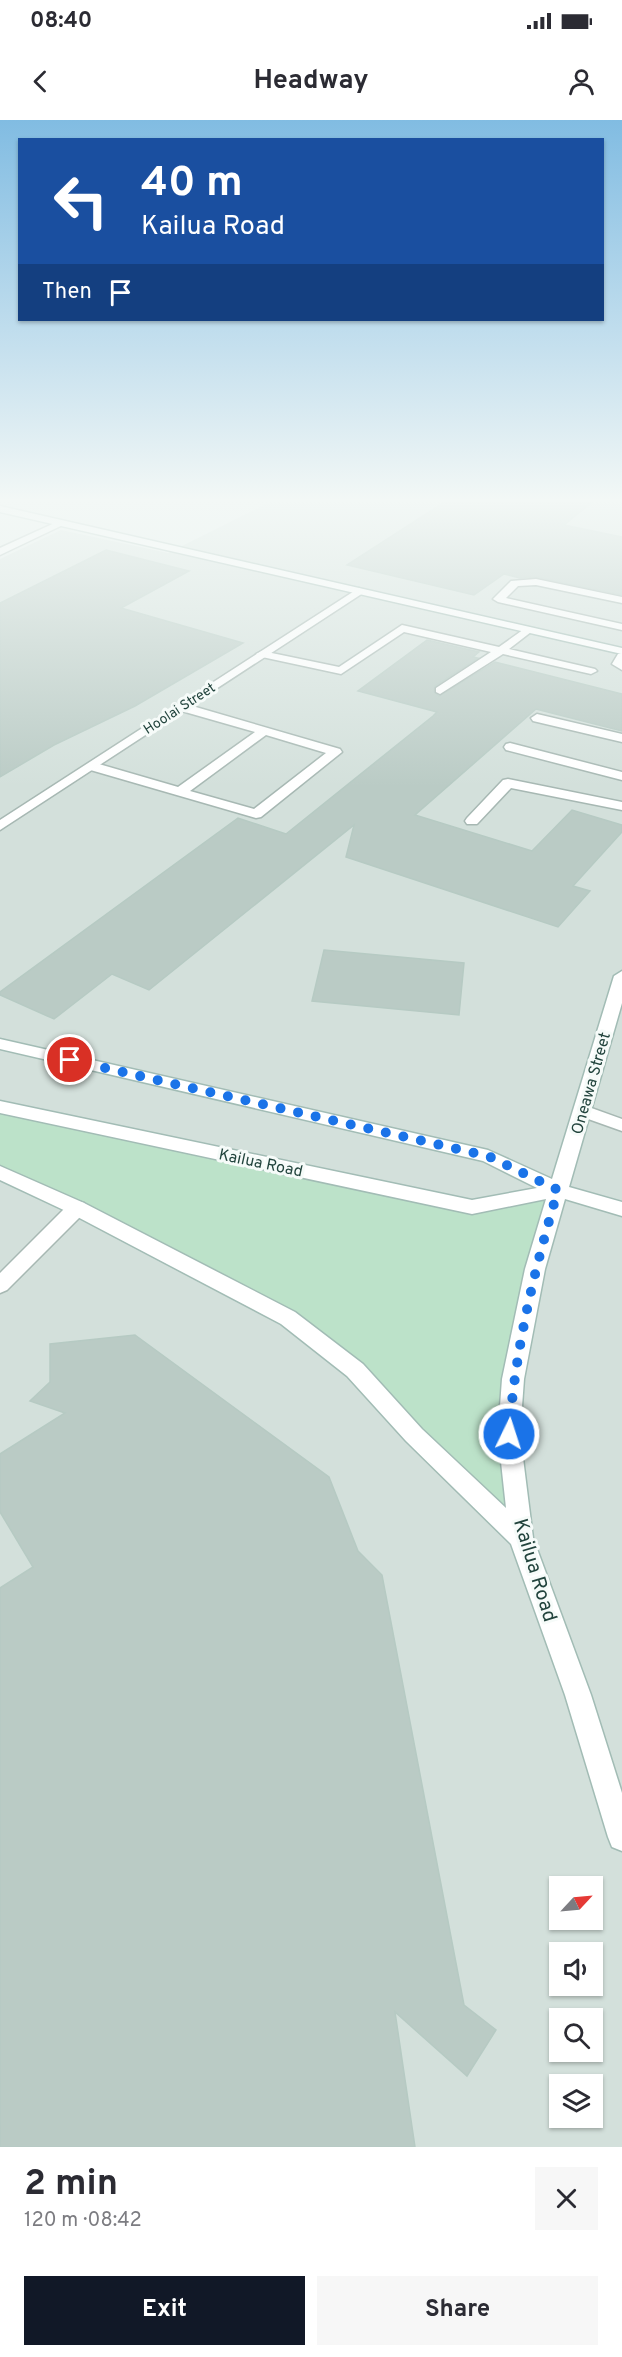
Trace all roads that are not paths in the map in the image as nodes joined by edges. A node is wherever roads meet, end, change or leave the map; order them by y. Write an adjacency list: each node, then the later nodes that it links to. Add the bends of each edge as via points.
1 (349, 598): 7 (street, Hoolai Street)
2 (387, 598): 5 (street)
3 (500, 598): 4 (street)
4 (622, 627)
5 (527, 630): 6 (street); 8 (street)
6 (500, 651): 7 (street, via 402,628 341,671); 10 (street); 11 (street)
7 (262, 654): 12 (street, Hoolai Street)
8 (622, 654): 9 (street, via 618,664)
9 (622, 667)
10 (591, 671)
11 (440, 690)
12 (182, 706): 14 (street); 17 (street, Hoolai Street)
13 (537, 718): 15 (street)
14 (263, 732): 19 (street); 19 (street, via 336,752 256,814)
15 (622, 738)
16 (510, 747): 18 (street)
17 (92, 766): 19 (street); 22 (street, Hoolai Street)
18 (622, 776)
19 (180, 792)
20 (622, 806): 21 (street, via 508,783)
21 (472, 821)
22 (0, 826)
23 (622, 976): 24 (street, Oneawa Street)
24 (617, 1014): 27 (street, Oneawa Street)
25 (0, 1044): 30 (street, via 488,1156)
26 (0, 1107): 30 (street, Kailua Road, via 472,1207)
27 (583, 1111): 28 (street); 30 (street, Oneawa Street)
28 (622, 1125)
29 (0, 1172): 31 (street)
30 (558, 1190): 32 (street); 34 (street, Kailua Road, via 535,1269 513,1379 509,1434)
31 (77, 1208): 33 (street); 34 (street, via 288,1318 338,1355)
32 (622, 1209)
33 (0, 1286)
34 (521, 1538): 35 (street, Kailua Road, via 578,1695)
35 (622, 1837)

